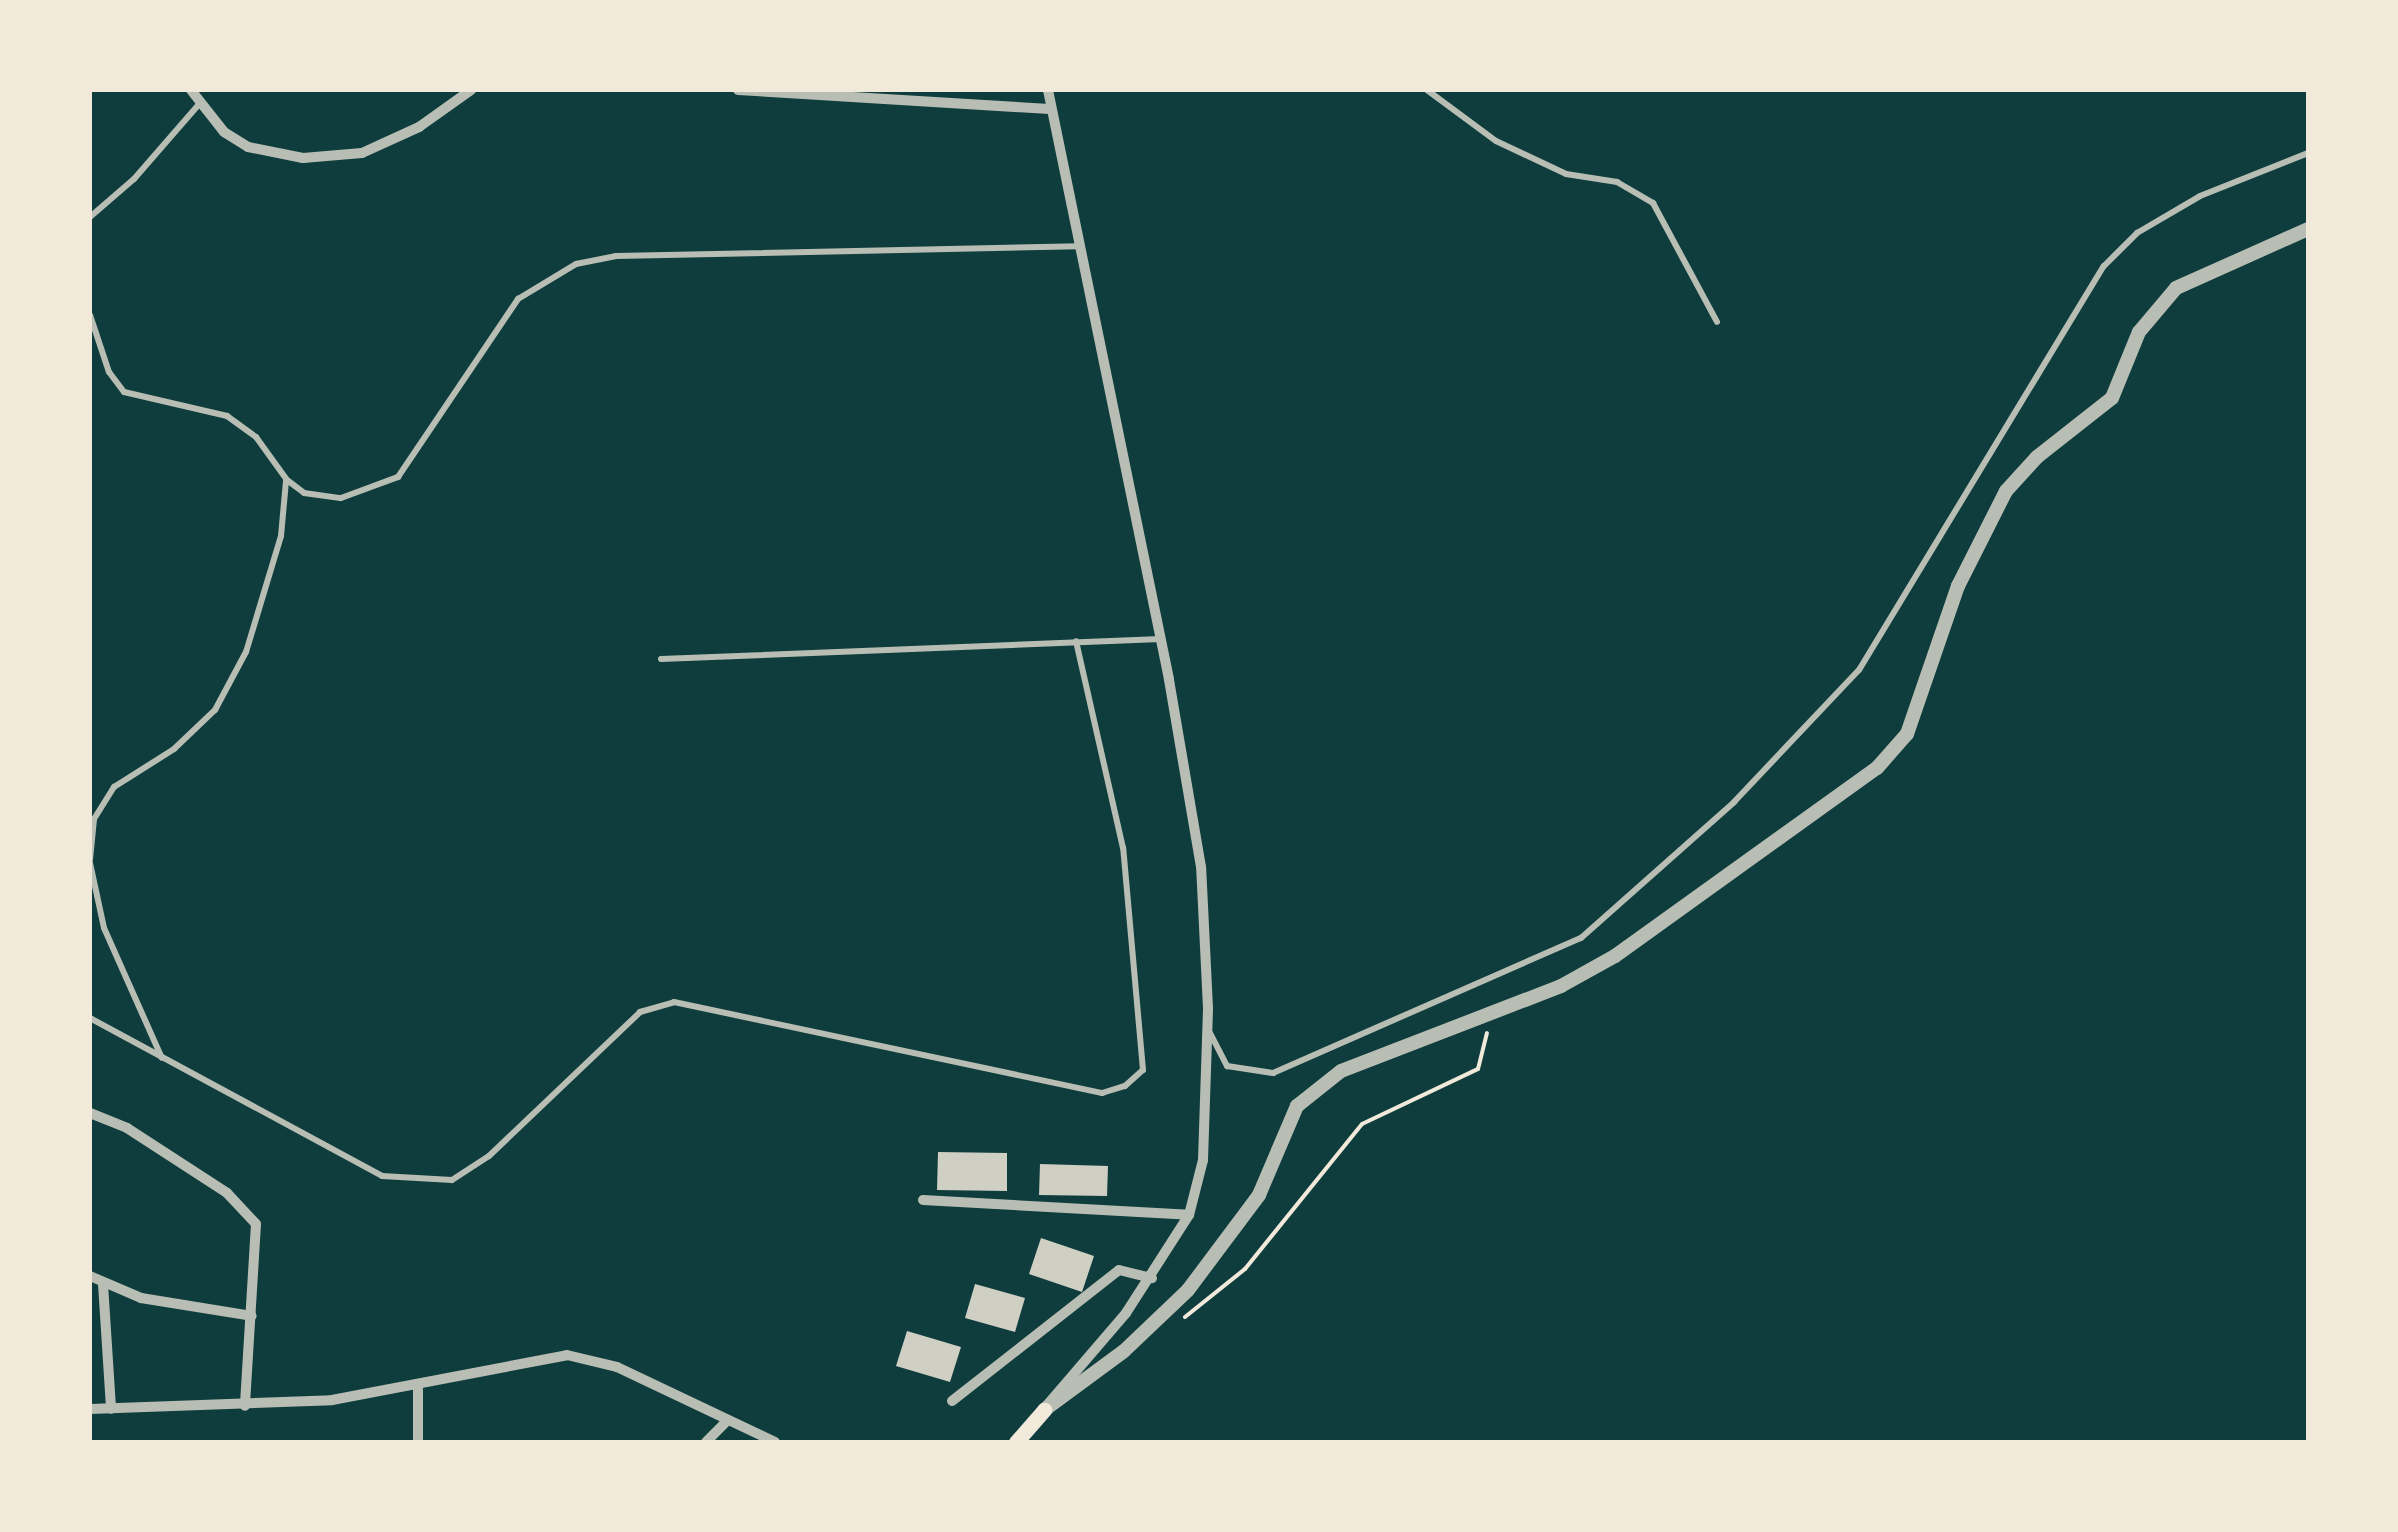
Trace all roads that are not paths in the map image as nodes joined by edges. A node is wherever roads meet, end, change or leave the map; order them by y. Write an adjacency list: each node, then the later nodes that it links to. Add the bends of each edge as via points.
1 (191, 90): 6 (street)
2 (471, 90): 6 (street, via 419,128 362,153 303,158 248,146 224,132)
3 (738, 90): 7 (street)
4 (1048, 90): 7 (street)
5 (1428, 90): 13 (lane, via 1496,141 1566,174 1617,182 1653,203)
6 (200, 103): 9 (lane, via 134,179)
7 (1048, 109): 11 (street)
8 (2308, 152): 20 (lane, via 2200,196 2137,233 2104,266 1859,670 1734,802 1580,938 1273,1073 1227,1066)
9 (90, 217)
10 (2308, 229): 34 (street, via 2176,288 2139,332 2112,398 2037,457 2006,491 1958,586 1907,734 1877,768 1616,956 1562,986 1341,1071 1297,1106 1259,1195 1188,1290 1124,1351)
11 (1078, 246): 14 (lane, via 616,256 576,264 518,299 398,476 342,498 304,493); 15 (street)
12 (90, 315): 14 (lane, via 109,372 124,392 227,416 256,437)
13 (1717, 322)
14 (286, 480): 18 (lane, via 265,604 246,652 215,710 174,749 114,787 94,819)
15 (1162, 639): 16 (lane); 20 (street, via 1201,867)
16 (1076, 642): 17 (lane); 21 (lane, via 1124,848 1143,1070 1125,1086 1084,1090 674,1002 640,1012 488,1156 452,1180 382,1176)
17 (660, 659)
18 (90, 861): 21 (lane, via 104,928)
19 (90, 1018): 21 (lane)
20 (1208, 1028): 24 (street, via 1204,1160)
21 (162, 1059)
22 (90, 1113): 28 (street, via 127,1128 221,1189 256,1224)
23 (923, 1200): 24 (street)
24 (1189, 1215): 26 (street)
25 (90, 1276): 27 (street)
26 (1152, 1278): 30 (street, via 1119,1270); 34 (street)
27 (103, 1284): 28 (street, via 190,1309); 32 (street)
28 (252, 1316): 31 (street)
29 (418, 1384): 31 (street, via 332,1400); 35 (street, via 567,1356 617,1367); 36 (street)
30 (952, 1401)
31 (245, 1406): 32 (street)
32 (111, 1408): 33 (street)
33 (90, 1409)
34 (1044, 1410): 39 (main road)
35 (728, 1420): 37 (street); 38 (street)
36 (418, 1442)
37 (706, 1442)
38 (775, 1442)
39 (1016, 1442)

